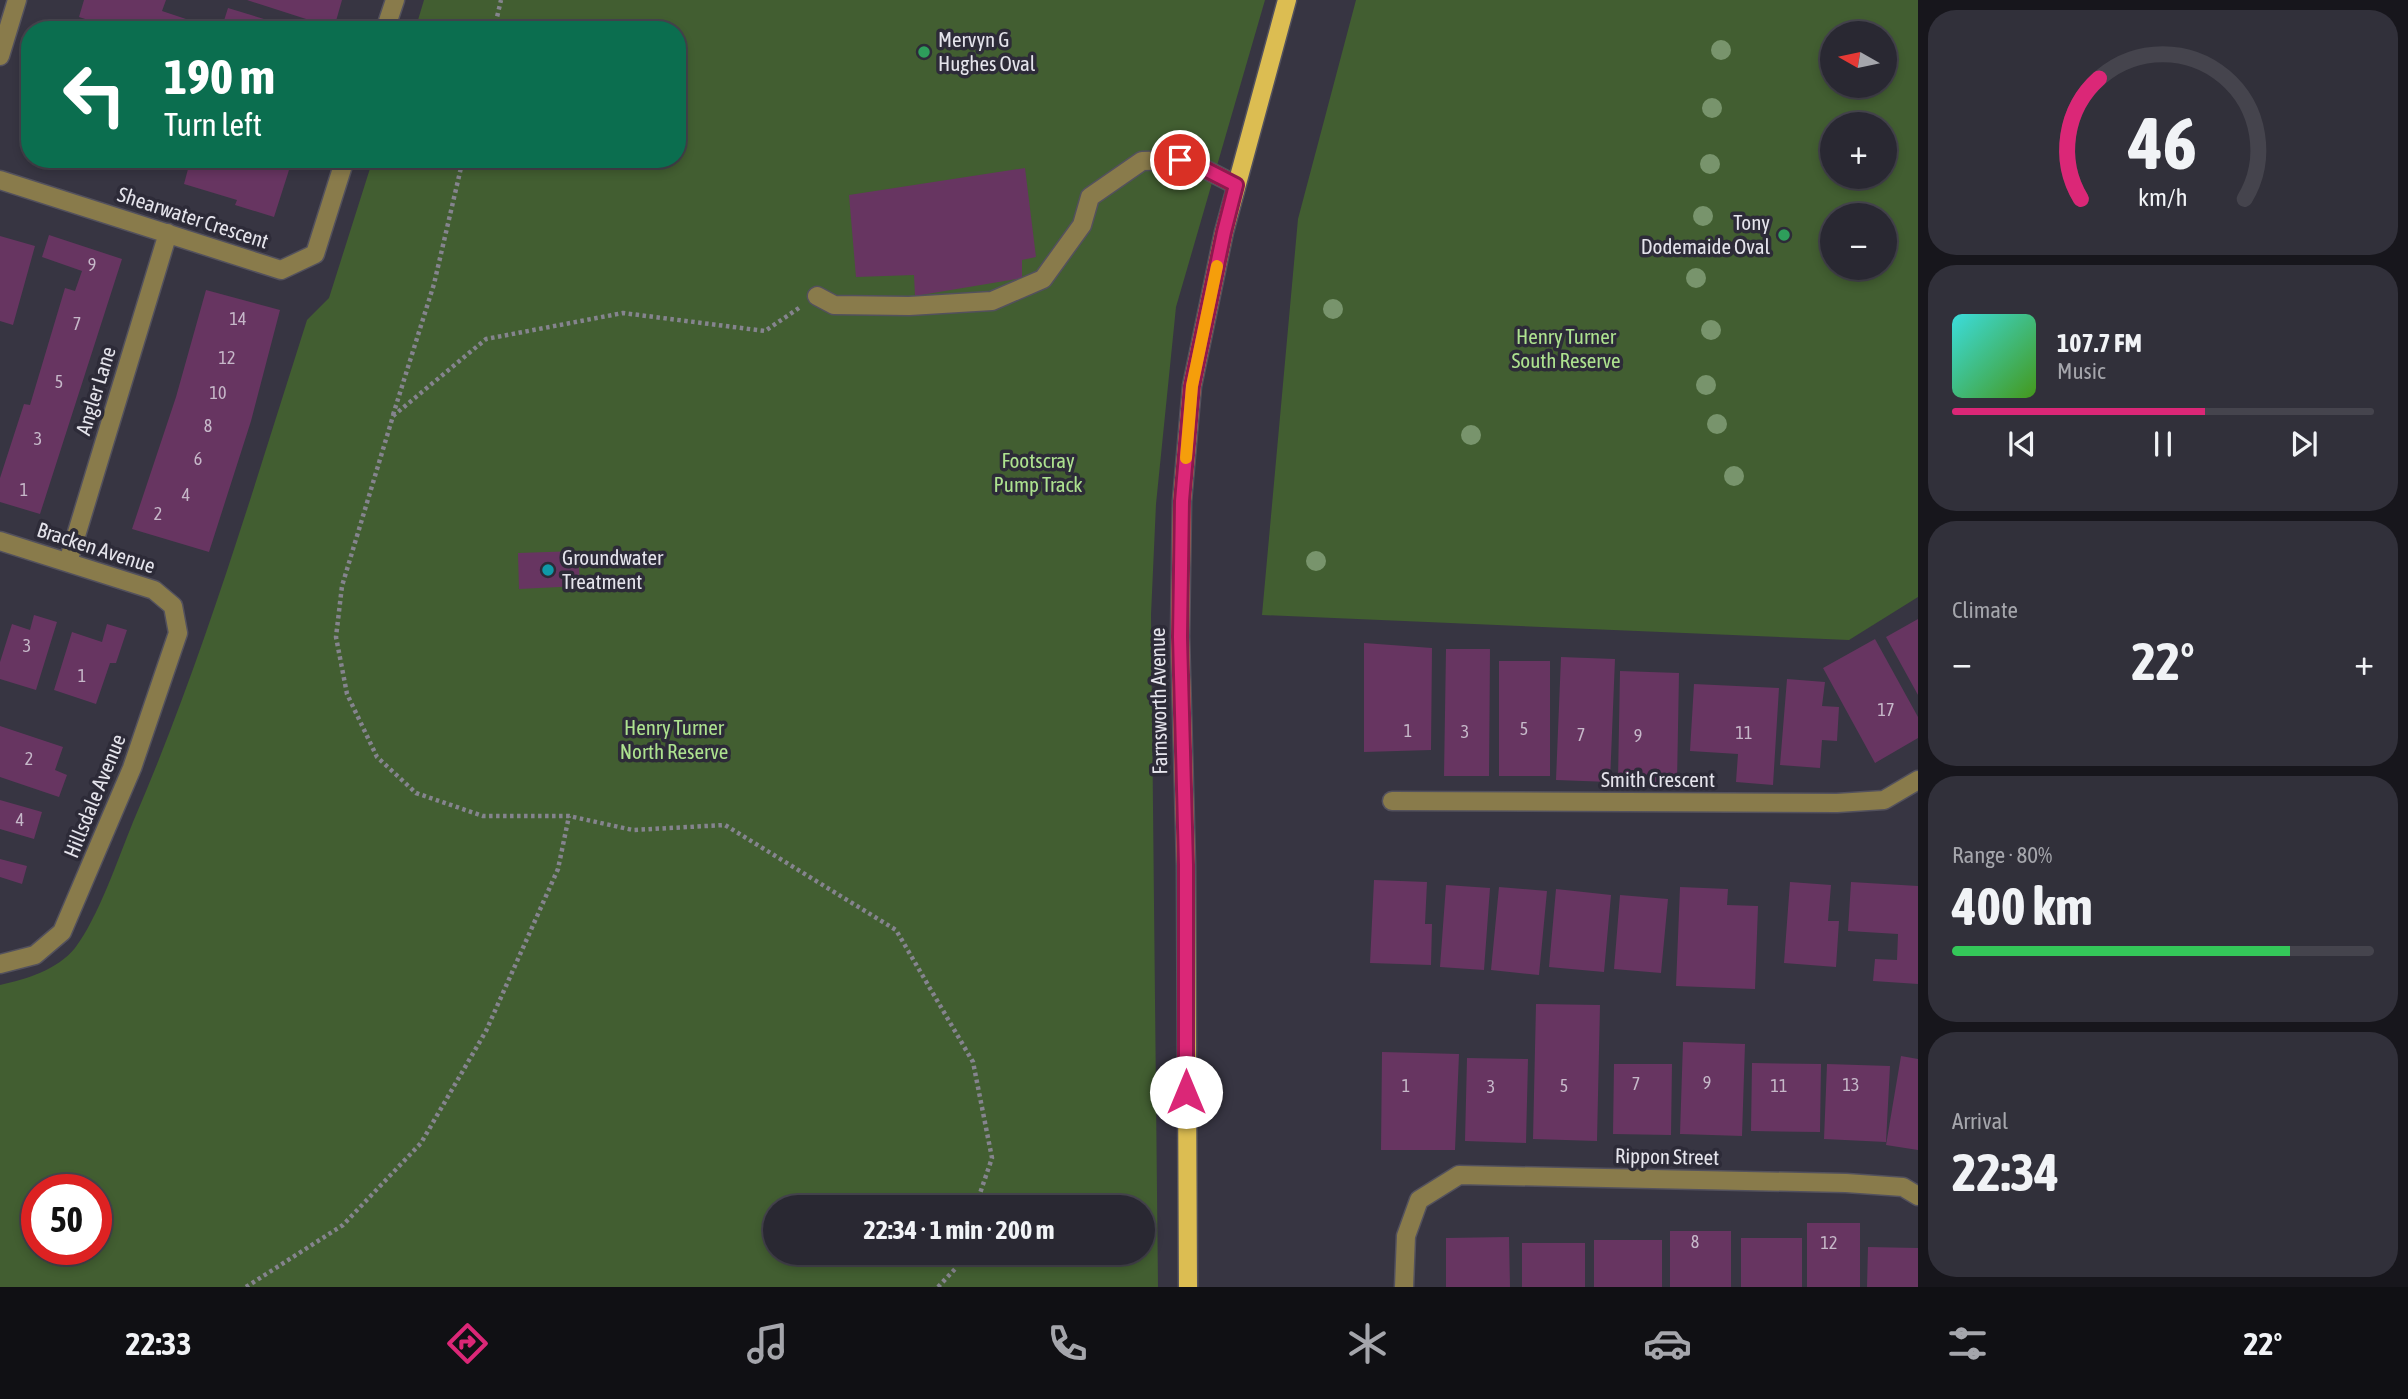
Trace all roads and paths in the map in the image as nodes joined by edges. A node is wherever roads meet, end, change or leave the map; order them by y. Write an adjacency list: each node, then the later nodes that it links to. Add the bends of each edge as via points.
1 (18, 0): 7 (street)
2 (395, 0): 5 (street)
3 (501, 0): 6 (path)
4 (1287, 0): 11 (main road, Farnsworth Avenue)
5 (388, 21)
6 (496, 21)
7 (0, 56)
8 (342, 168): 12 (street, Shearwater Crescent, via 315,254 281,270)
9 (461, 168): 14 (path, via 433,284)
10 (0, 180): 12 (street, Shearwater Crescent)
11 (1236, 185): 13 (street, via 1180,160 1142,161 1090,197 1082,225 1043,279 992,301 834,305); 27 (main road, Farnsworth Avenue, via 1192,386 1182,513)
12 (168, 233): 16 (street, Angler Lane)
13 (817, 296): 14 (path, via 765,331 623,313 486,339)
14 (393, 416): 20 (path, via 342,586 336,637 347,694 377,757 416,793 483,816)
15 (0, 541): 16 (street, Bracken Avenue)
16 (68, 562): 17 (street, Bracken Avenue, via 154,590)
17 (173, 606): 21 (street, Hillsdale Avenue, via 178,633 132,768 62,932 36,955)
18 (1918, 780): 19 (street, Smith Crescent, via 1884,800 1837,803)
19 (1392, 802)
20 (569, 817): 22 (path, via 633,830 724,825 896,930 973,1062 992,1158); 25 (path, via 558,869 486,1031 422,1143 343,1225)
21 (0, 964)
22 (979, 1195)
23 (1918, 1196): 28 (street, Rippon Street, via 1903,1187 1846,1183 1459,1175 1419,1200 1406,1236)
24 (956, 1265): 26 (path)
25 (246, 1287)
26 (938, 1287)
27 (1188, 1287)
28 (1404, 1287)

